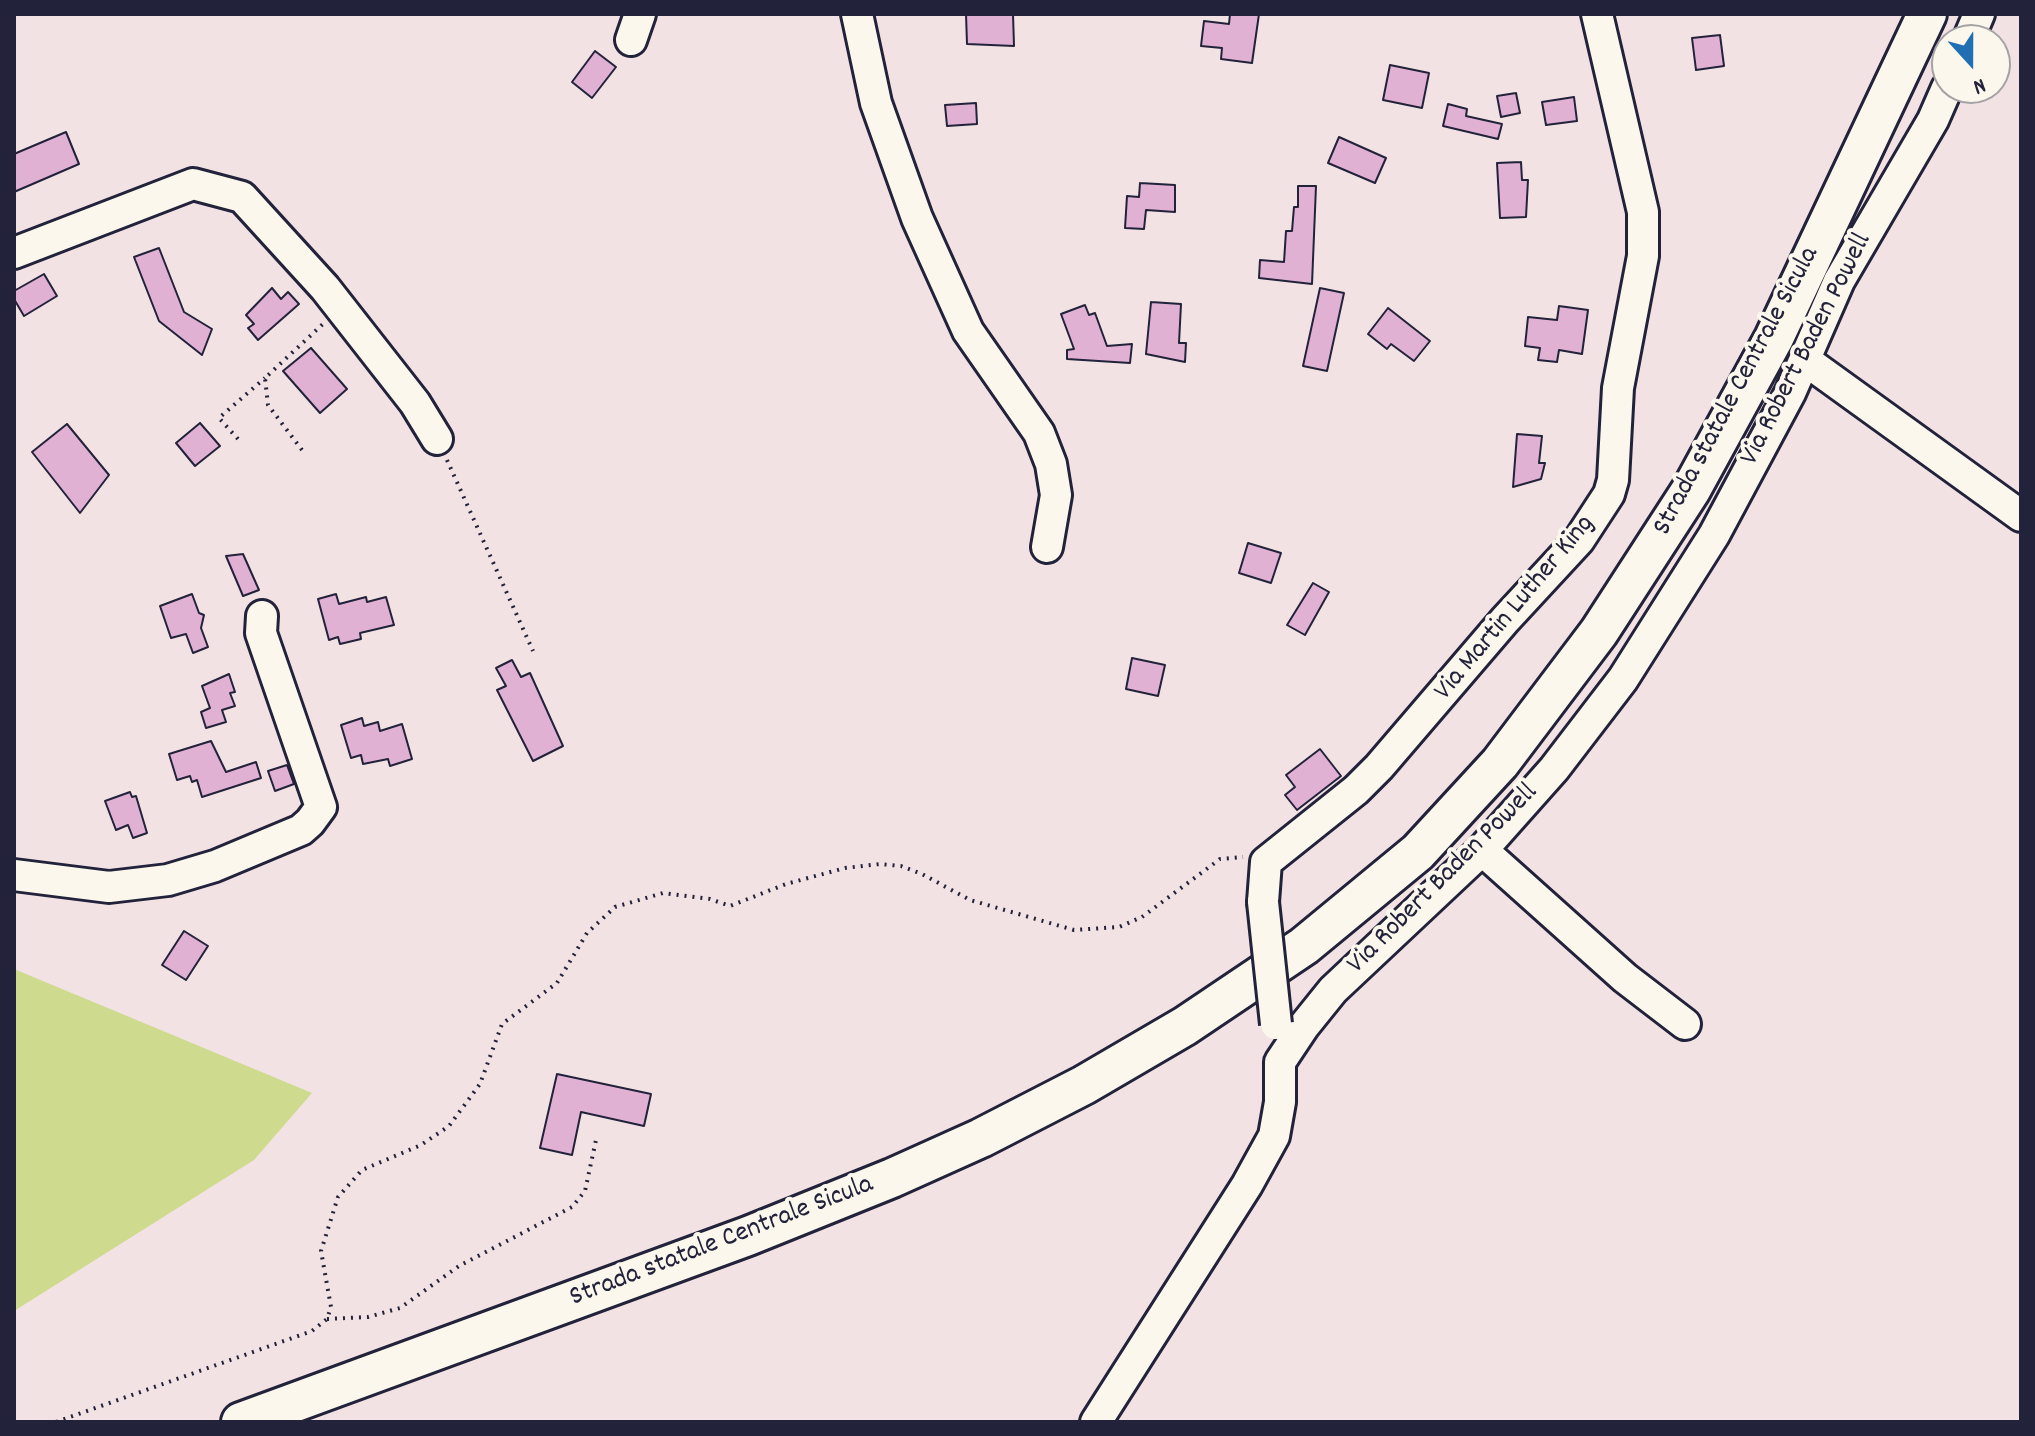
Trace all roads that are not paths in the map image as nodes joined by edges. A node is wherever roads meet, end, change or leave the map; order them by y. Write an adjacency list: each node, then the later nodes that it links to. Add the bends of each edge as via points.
1 (857, 14): 9 (street, via 876,103 917,218 968,331 1039,433 1051,464 1056,495)
2 (1597, 14): 14 (street, Via Martin Luther King, bridge, via 1643,212 1643,256 1618,388 1609,494 1579,540 1379,767 1266,862 1263,902)
3 (1927, 14): 15 (main road, Strada statale Centrale Sicula, via 1774,338 1691,490 1599,632 1500,763 1418,852 1304,946 1185,1026 1084,1085 892,1178)
4 (1939, 104): 6 (street, Via Robert Baden Powell, via 1839,281)
5 (14, 253): 7 (street, via 193,184 242,197 340,307)
6 (1805, 360): 8 (street); 11 (street, Via Robert Baden Powell, via 1714,535 1623,679 1554,769)
7 (437, 439)
8 (2021, 516)
9 (1047, 547)
10 (262, 616): 12 (street, via 261,633 321,807 310,822 215,866 168,880 109,887)
11 (1482, 850): 13 (street, via 1625,978); 14 (street, Via Robert Baden Powell, via 1333,990)
12 (14, 875)
13 (1685, 1024)
14 (1280, 1062): 16 (street, via 1274,1136)
15 (241, 1422)
16 (1096, 1422)

